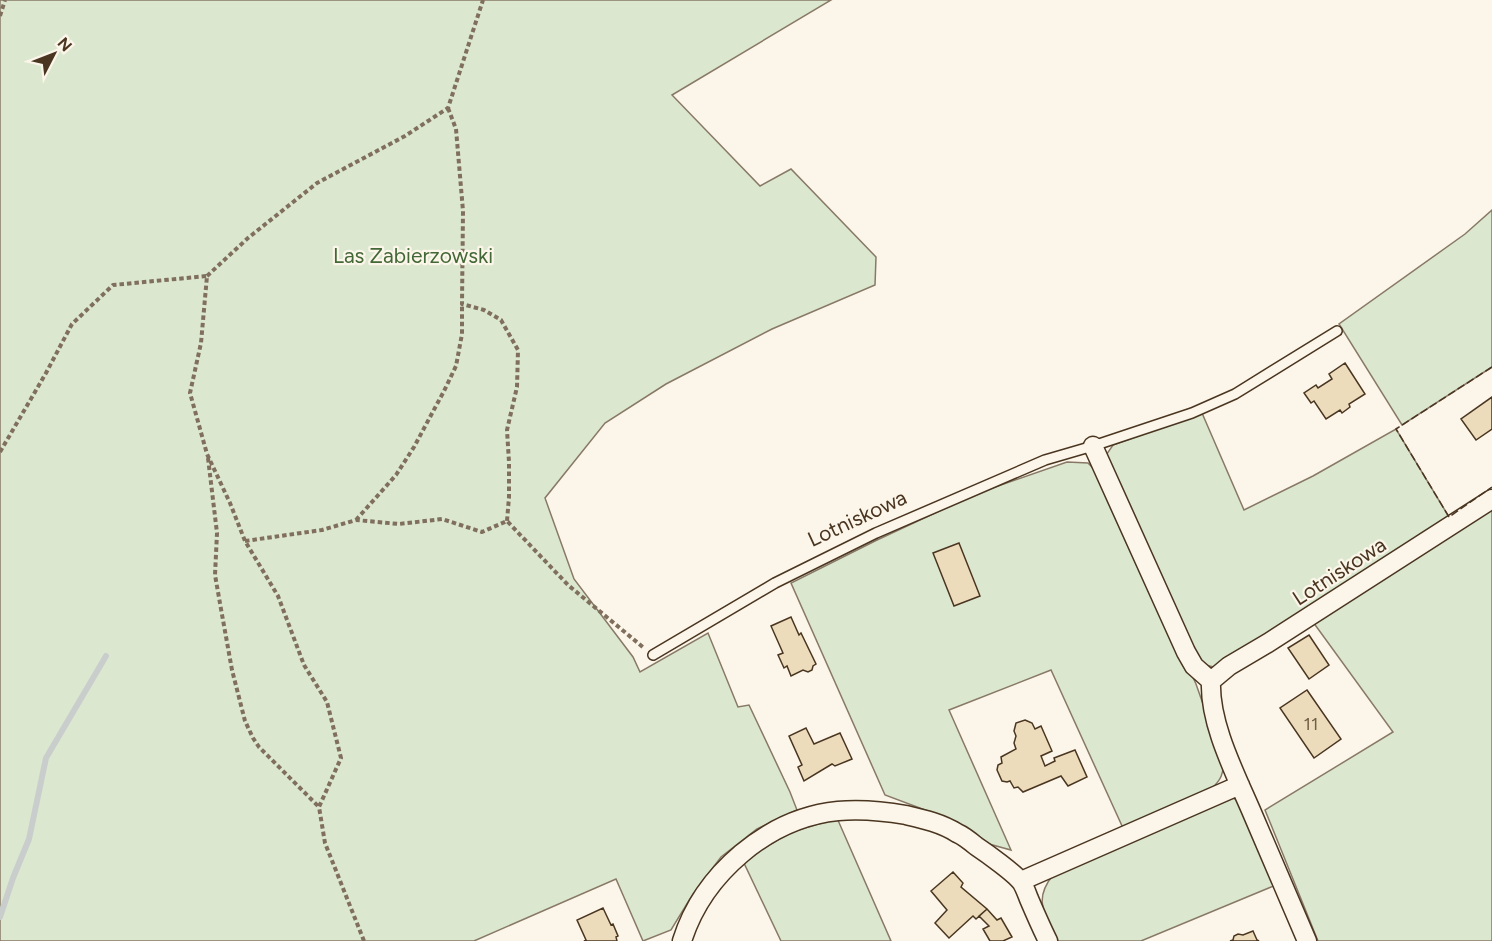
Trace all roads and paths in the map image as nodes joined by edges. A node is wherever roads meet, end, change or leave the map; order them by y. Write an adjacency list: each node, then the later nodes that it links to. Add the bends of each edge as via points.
1 (4, 0): 3 (path)
2 (483, 0): 4 (path)
3 (0, 16)
4 (447, 108): 5 (path, via 405,136 317,183); 6 (path, via 456,129 463,211)
5 (207, 276): 9 (path, via 113,285 72,324); 10 (path, via 201,343 190,393)
6 (462, 304): 12 (path, via 456,366 444,391 396,475); 13 (path, via 501,320 518,350 517,387 507,430)
7 (1337, 331): 8 (lane, Lotniskowa, via 1235,394 1192,413)
8 (1093, 446): 15 (lane, Lotniskowa, via 1045,460 876,533 775,583); 16 (street, via 1186,652 1194,666)
9 (0, 452)
10 (207, 454): 14 (path); 18 (path, via 217,533 215,575 245,721 259,747)
11 (1492, 499): 16 (street, Lotniskowa)
12 (356, 520): 13 (path, via 399,524 442,519 482,532); 14 (path, via 322,530)
13 (507, 521): 15 (path, via 568,585)
14 (245, 541): 18 (path, via 278,597 304,665 327,702 341,758)
15 (653, 655)
16 (1211, 681): 17 (street, via 1212,710)
17 (1240, 784): 19 (street); 23 (street)
18 (319, 807): 20 (path, via 325,843)
19 (1021, 881): 21 (street, via 957,832 929,820 875,810 836,811 798,820 754,843 735,858 708,890); 22 (street)
20 (364, 941)
21 (682, 941)
22 (1048, 941)
23 (1307, 941)

